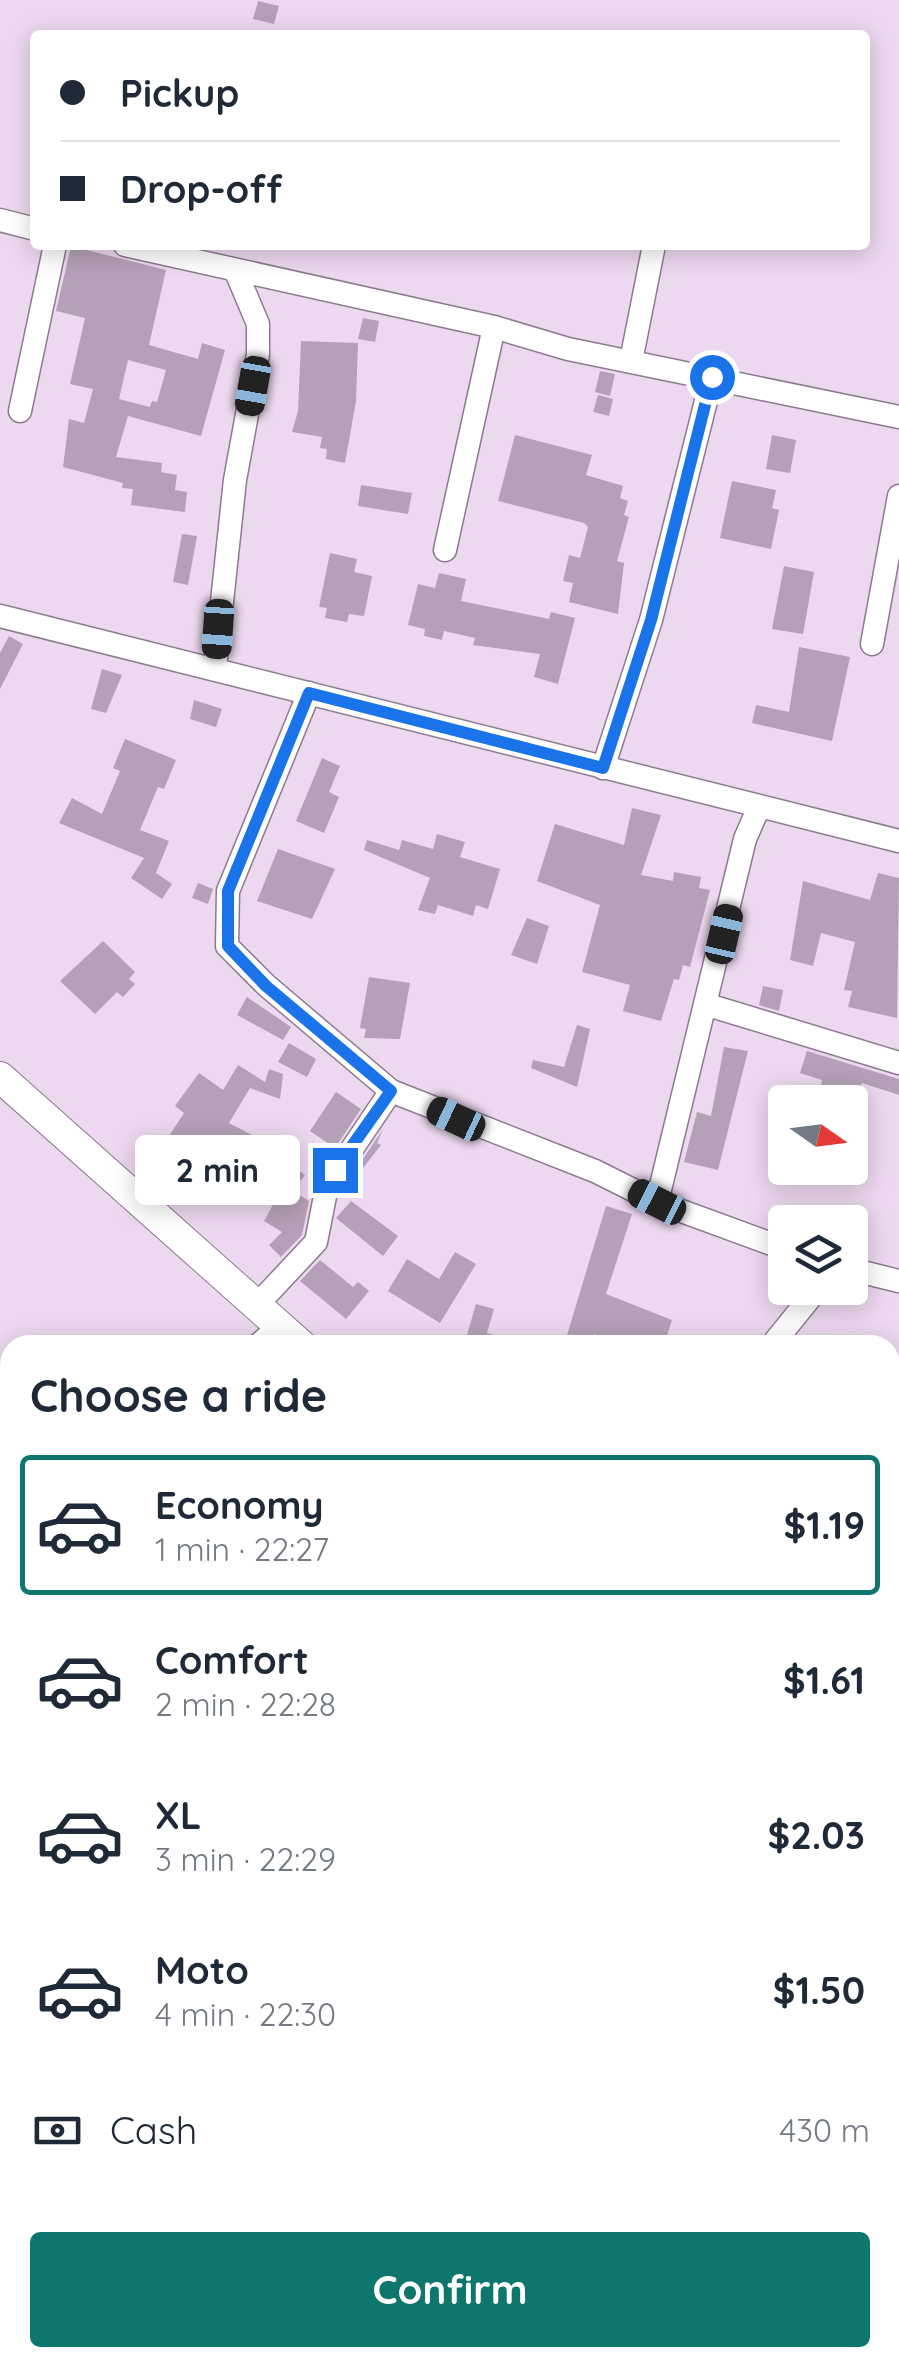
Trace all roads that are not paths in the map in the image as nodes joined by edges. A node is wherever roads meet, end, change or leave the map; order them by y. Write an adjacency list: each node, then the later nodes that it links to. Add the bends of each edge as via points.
1 (0, 220): 2 (street)
2 (30, 228)
3 (53, 250): 10 (street)
4 (145, 250): 6 (street)
5 (653, 250): 8 (street)
6 (236, 272): 7 (street); 16 (street, via 258,324 258,354 230,517)
7 (494, 327): 8 (street); 13 (street)
8 (631, 361): 9 (street)
9 (712, 377): 11 (street); 18 (street, via 651,620)
10 (20, 411)
11 (899, 417)
12 (899, 496): 15 (street)
13 (445, 550)
14 (0, 616): 16 (street)
15 (872, 644)
16 (215, 667): 17 (street)
17 (309, 693): 18 (street); 24 (street, via 228,891 228,946)
18 (603, 768): 19 (street)
19 (759, 807): 20 (street); 21 (street, via 745,839)
20 (899, 841)
21 (708, 1005): 22 (street); 25 (street)
22 (899, 1063)
23 (0, 1077): 29 (street)
24 (391, 1091): 25 (street); 29 (street, via 335,1170 316,1242)
25 (657, 1202): 26 (street)
26 (768, 1243)
27 (868, 1274): 28 (street)
28 (899, 1282)
29 (257, 1305): 31 (street)
30 (804, 1305): 32 (street)
31 (277, 1335)
32 (780, 1335)

